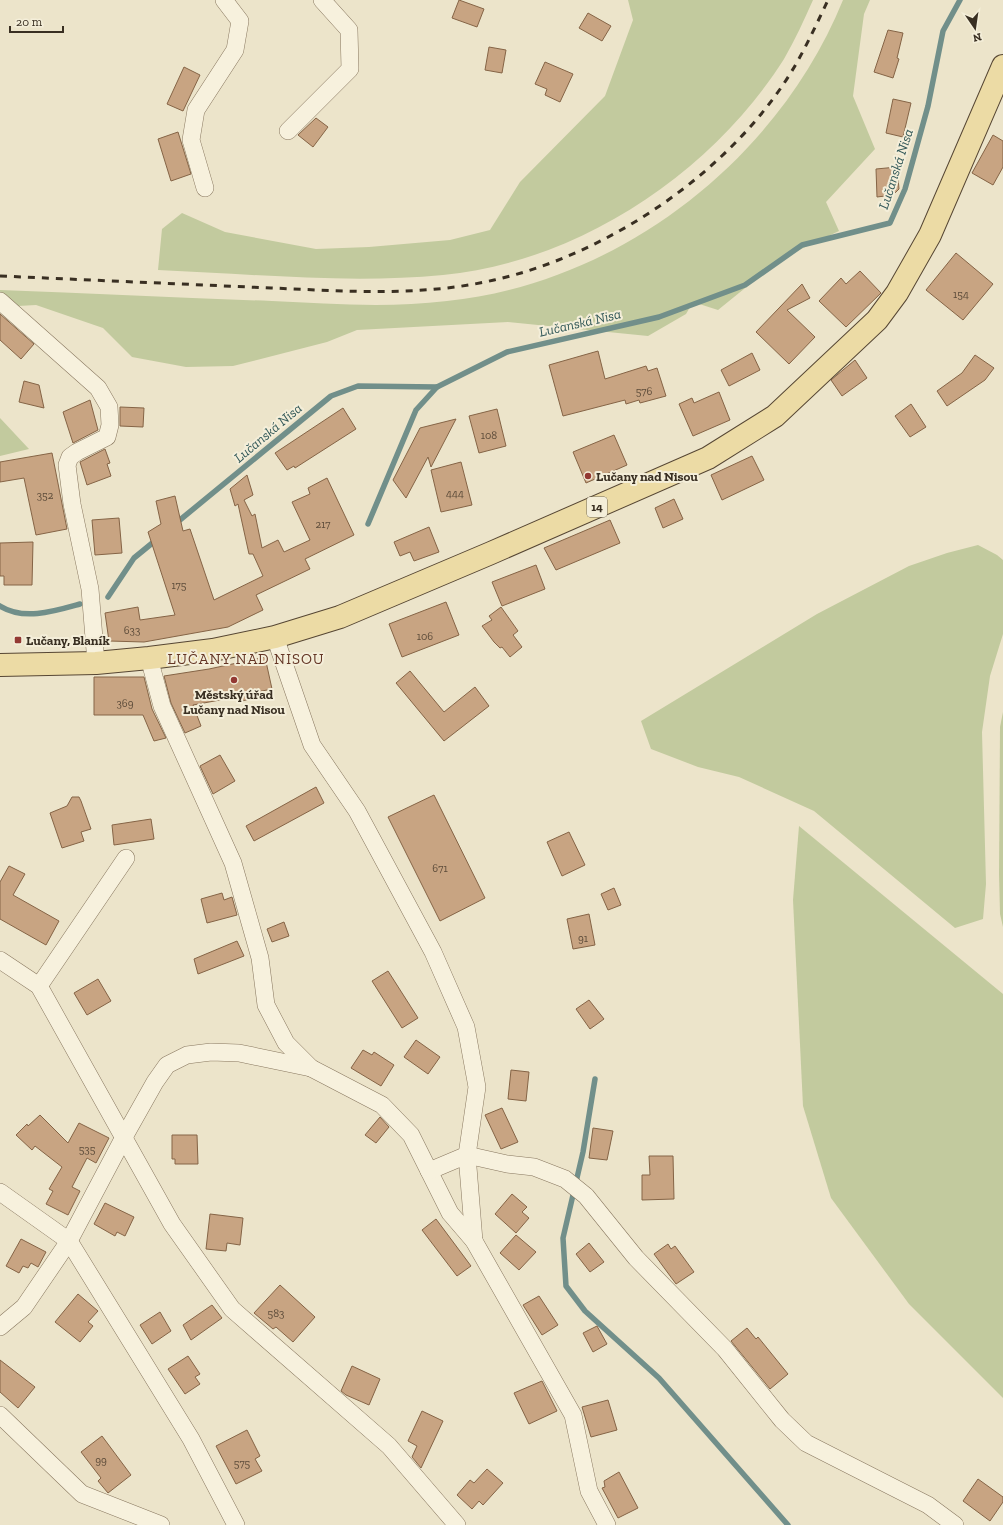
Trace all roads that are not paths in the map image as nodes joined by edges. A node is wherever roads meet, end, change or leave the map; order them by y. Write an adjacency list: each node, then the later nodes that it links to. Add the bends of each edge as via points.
1 (224, 0): 5 (street, via 240,21 235,50 196,110 190,140)
2 (322, 0): 4 (street, via 349,30 350,68)
3 (1003, 66): 7 (main road, 14, via 930,235 896,293 877,320 775,416 708,458 340,617)
4 (288, 131)
5 (205, 188)
6 (0, 301): 9 (street, via 98,388 109,407 110,425 107,437 70,456 67,465 72,504 90,589)
7 (275, 637): 8 (main road, 14, via 213,650); 16 (street, via 312,745 357,811 433,952 466,1027 477,1087)
8 (149, 658): 9 (main road, 14); 14 (street, via 162,706 232,863 260,958 266,1005 286,1043)
9 (96, 663): 10 (main road, 14)
10 (0, 665)
11 (126, 858): 13 (street)
12 (0, 960): 13 (street)
13 (39, 986): 15 (street)
14 (311, 1068): 15 (street, via 239,1053 211,1052 187,1055 167,1065); 17 (street, via 382,1105 411,1135)
15 (124, 1137): 19 (street); 25 (street, via 172,1224 232,1309 389,1446)
16 (467, 1154): 17 (street); 20 (street); 27 (street, via 507,1164 534,1167 565,1179 586,1196 636,1258 725,1349 782,1420 806,1443 928,1505)
17 (429, 1171): 20 (street, via 450,1213)
18 (0, 1192): 19 (street)
19 (69, 1241): 21 (street, via 24,1307); 24 (street, via 191,1439)
20 (474, 1241): 26 (street, via 573,1415 589,1491)
21 (0, 1327)
22 (0, 1415): 23 (street, via 82,1494)
23 (161, 1525)
24 (236, 1525)
25 (457, 1525)
26 (607, 1525)
27 (956, 1525)

